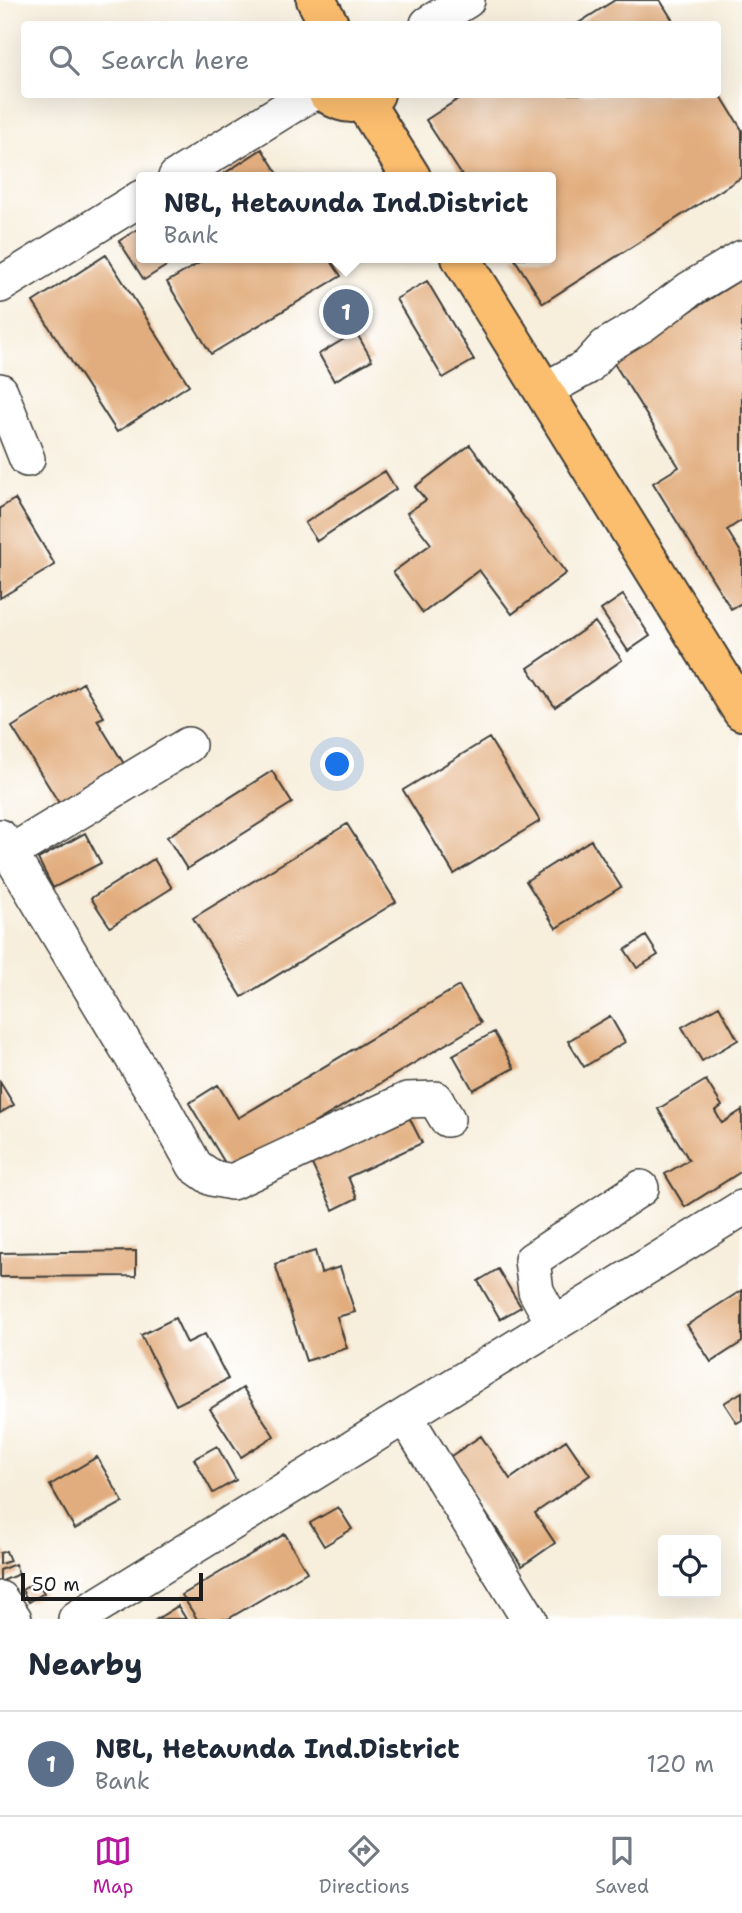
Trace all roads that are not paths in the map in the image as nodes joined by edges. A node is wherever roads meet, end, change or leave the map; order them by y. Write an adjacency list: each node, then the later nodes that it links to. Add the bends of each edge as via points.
1 (316, 0): 3 (highway)
2 (467, 0): 4 (street)
3 (327, 21)
4 (433, 21)
5 (304, 98): 7 (street)
6 (357, 98): 8 (highway)
7 (184, 172)
8 (408, 172)
9 (136, 201): 12 (street)
10 (742, 258): 14 (street, via 606,346 587,367)
11 (464, 263): 14 (highway)
12 (0, 285)
13 (0, 391): 15 (street)
14 (543, 391): 16 (highway)
15 (27, 459)
16 (742, 711)
17 (188, 746): 18 (street)
18 (5, 845): 19 (street, via 195,1166 212,1178 232,1182 407,1100 435,1099)
19 (447, 1119)
20 (641, 1188): 22 (street, via 533,1260 536,1292)
21 (742, 1209): 22 (street)
22 (554, 1324): 23 (street)
23 (405, 1416): 25 (street); 27 (street)
24 (0, 1599): 26 (street)
25 (87, 1616)
26 (13, 1619)
27 (529, 1619)

